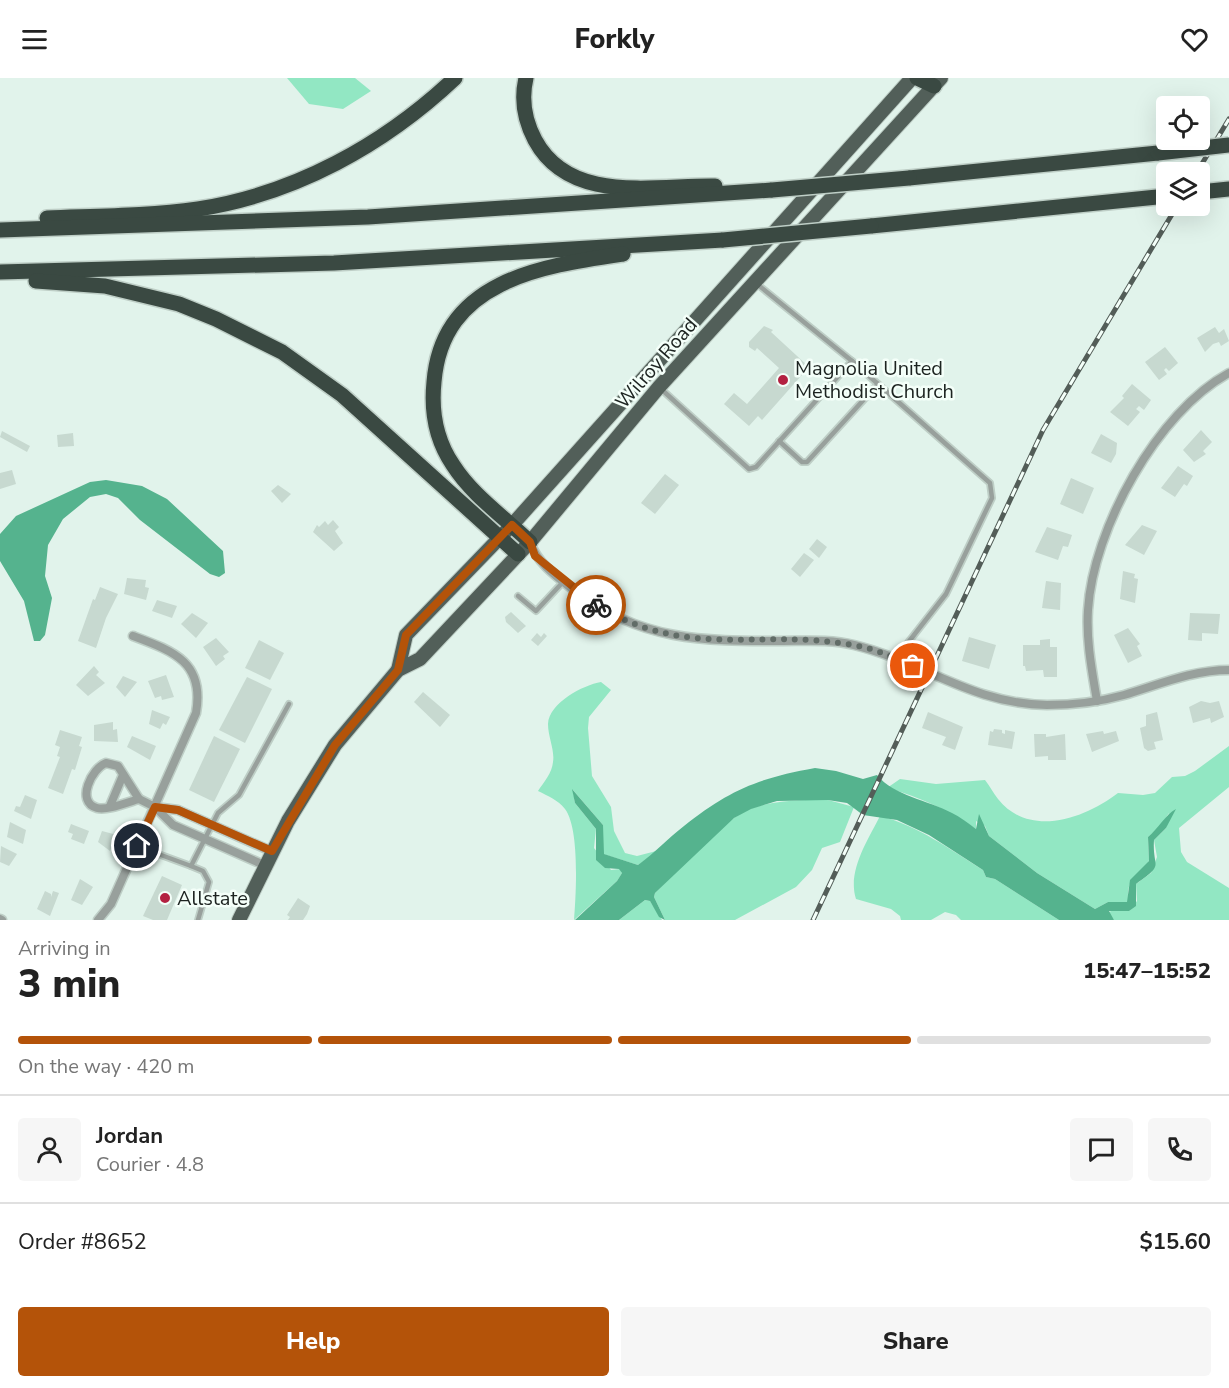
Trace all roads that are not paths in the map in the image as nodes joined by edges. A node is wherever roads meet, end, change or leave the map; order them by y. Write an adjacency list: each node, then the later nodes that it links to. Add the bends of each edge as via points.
1 (455, 78): 11 (highway, via 406,120 374,141 335,164 273,191 164,213)
2 (526, 78): 8 (highway, via 524,98 531,131 549,160 576,179 614,186)
3 (912, 78): 22 (main road, Wilroy Road)
4 (916, 78): 5 (highway)
5 (937, 82): 16 (main road, Wilroy Road)
6 (1229, 145): 8 (highway, bridge)
7 (1227, 189): 9 (highway)
8 (772, 190): 12 (highway, via 356,218)
9 (1210, 191)
10 (1156, 197): 13 (highway, bridge)
11 (0, 221)
12 (0, 230)
13 (723, 240): 14 (highway, via 334,263); 22 (highway, via 534,270 493,287 454,325 434,373 437,432 464,480)
14 (0, 272)
15 (0, 280): 23 (highway, via 77,283 134,291 179,304 257,338 342,395)
16 (755, 282): 17 (lane); 20 (main road, Wilroy Road)
17 (852, 361): 19 (lane); 21 (lane)
18 (1229, 373): 32 (street, via 1200,392 1168,423 1137,470 1109,528 1088,607 1088,647)
19 (878, 384): 21 (lane, via 807,462); 29 (lane, via 986,477 992,490 992,498 946,594)
20 (659, 387): 21 (lane, via 749,469 756,467); 24 (main road, Wilroy Road)
21 (779, 441)
22 (512, 525): 23 (main road, Wilroy Road); 24 (highway)
23 (499, 537): 25 (highway); 30 (main road, Wilroy Road, via 406,635)
24 (532, 549): 25 (main road, Wilroy Road); 26 (street)
25 (518, 554): 30 (main road, Wilroy Road, via 420,659)
26 (563, 582): 27 (lane, via 536,611); 29 (street, via 621,619 661,634 707,641 825,641)
27 (518, 596)
28 (133, 636): 37 (street, via 178,655 188,665 197,687 196,713)
29 (896, 658): 32 (street, via 965,690 996,699 1050,705)
30 (398, 670): 40 (main road, Wilroy Road, via 335,745)
31 (1229, 670): 32 (street, via 1196,672)
32 (1097, 701)
33 (289, 704): 38 (lane, via 239,795 218,813)
34 (123, 775): 35 (street); 36 (street); 36 (street, via 118,766 106,762 91,778 89,802 99,808)
35 (139, 799): 36 (street); 37 (street)
36 (110, 806)
37 (155, 807): 38 (street, via 178,810); 39 (street, via 173,825); 44 (street, via 111,904)
38 (212, 825): 39 (lane); 40 (street)
39 (206, 838): 42 (street); 43 (lane)
40 (272, 851): 42 (main road, Wilroy Road)
41 (161, 855): 43 (lane)
42 (264, 865): 46 (main road, Wilroy Road)
43 (191, 866): 45 (lane, via 203,871 209,882)
44 (98, 920)
45 (198, 920)
46 (239, 920)

